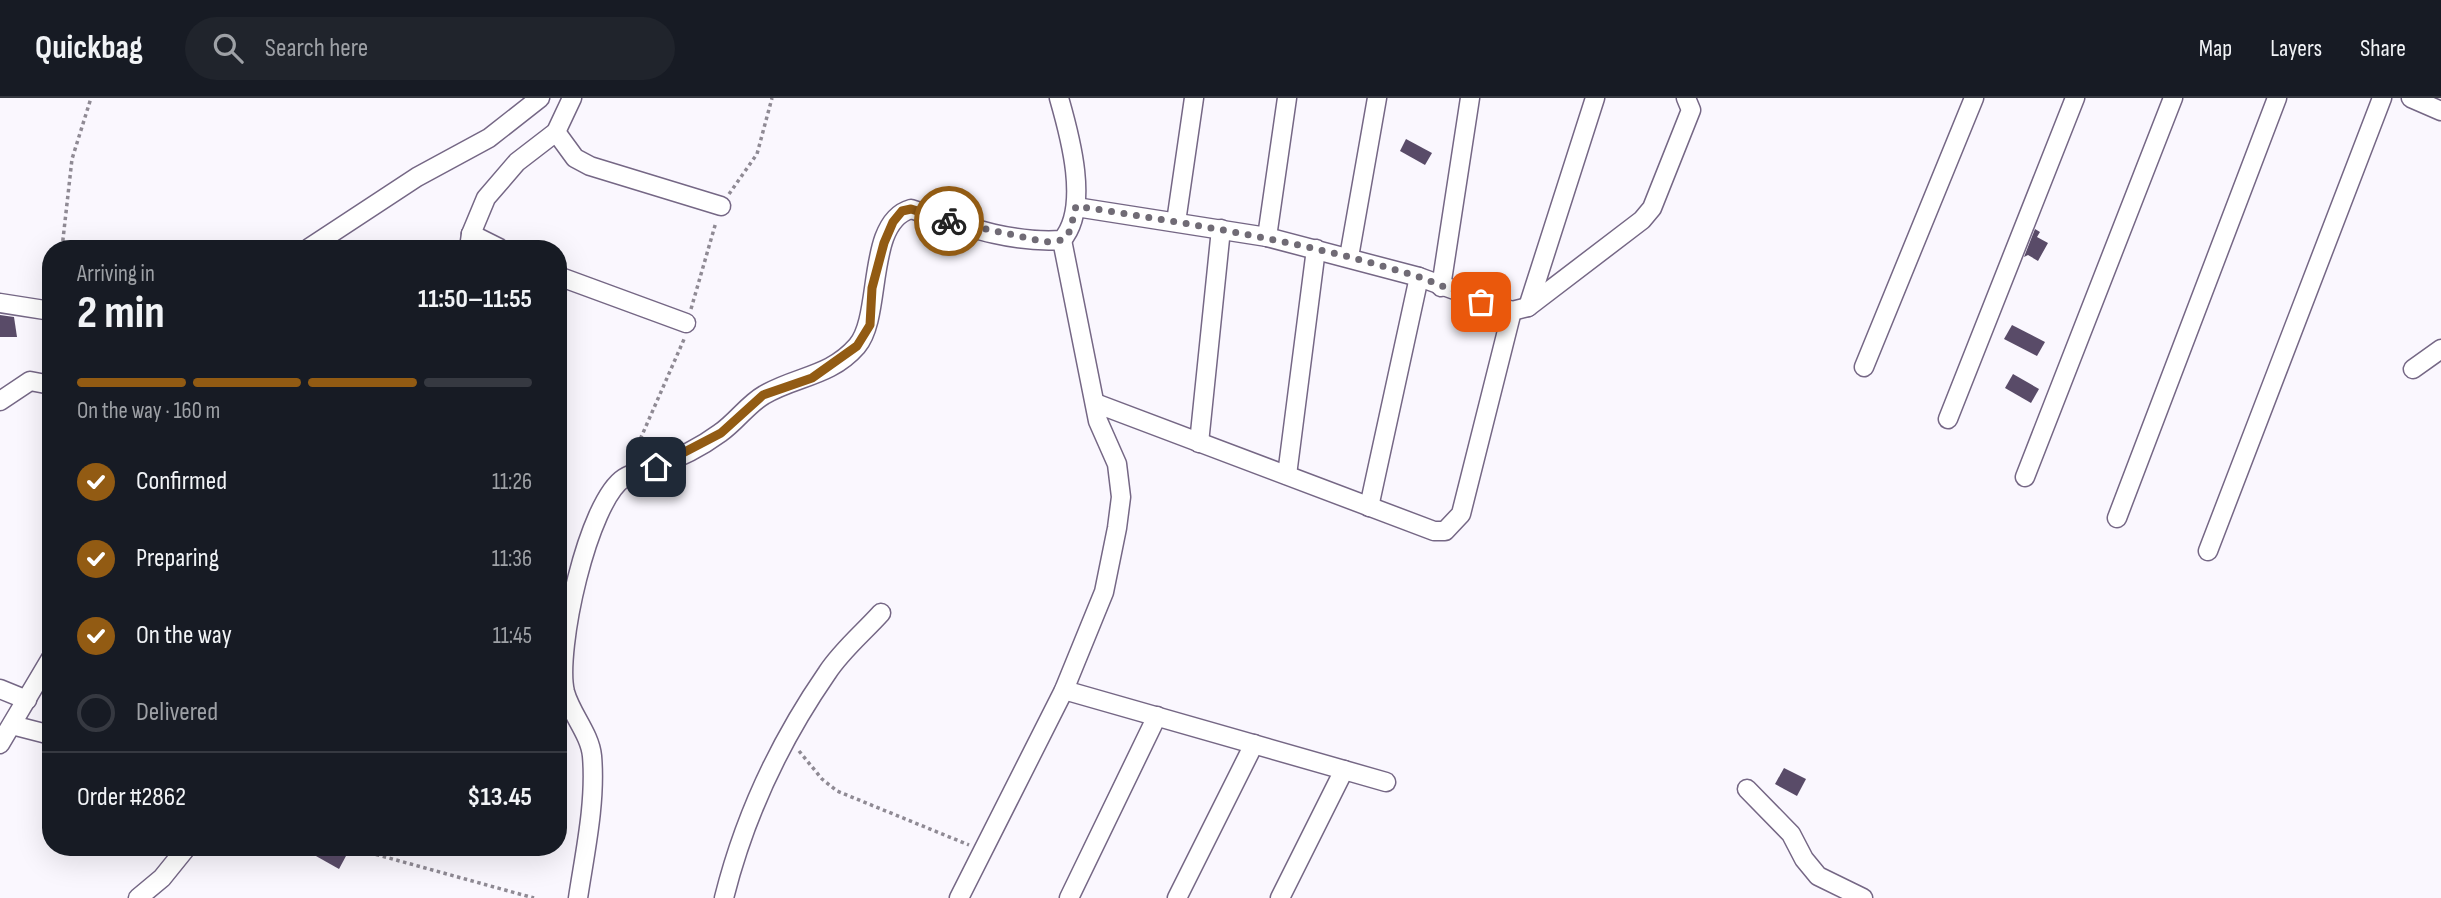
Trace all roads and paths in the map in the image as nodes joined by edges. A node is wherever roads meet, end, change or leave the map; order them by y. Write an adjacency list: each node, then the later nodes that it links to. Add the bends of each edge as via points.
1 (91, 98): 25 (path, via 72,159)
2 (540, 98): 26 (street, via 489,138 417,177)
3 (572, 98): 19 (street)
4 (772, 98): 20 (path, via 757,154)
5 (1059, 98): 21 (street, via 1072,144)
6 (1194, 98): 22 (street)
7 (1287, 98): 24 (street)
8 (1377, 98): 30 (street)
9 (1471, 98): 33 (street)
10 (1595, 98): 35 (street)
11 (1686, 98): 35 (street, via 1690,110 1652,208)
12 (1974, 98): 39 (street)
13 (2075, 98): 44 (street)
14 (2173, 98): 48 (street)
15 (2277, 98): 50 (street)
16 (2382, 98): 51 (street)
17 (2411, 98): 18 (street)
18 (2441, 111)
19 (556, 132): 20 (street, via 575,158 590,166); 27 (street, via 536,146 486,198)
20 (720, 206): 37 (path)
21 (1076, 206): 22 (street); 28 (street, via 1070,231)
22 (1176, 222): 23 (street)
23 (1221, 229): 24 (street); 45 (street)
24 (1267, 237): 29 (street)
25 (63, 240)
26 (321, 240)
27 (470, 240)
28 (1062, 240): 43 (street); 47 (street, via 1046,242 911,209 902,211 884,243 872,288 870,325 857,346 812,378 763,395 721,433 679,457)
29 (1317, 249): 30 (street); 46 (street)
30 (1349, 257): 31 (street)
31 (1419, 277): 33 (street); 49 (street)
32 (567, 279): 37 (street)
33 (1441, 286): 35 (street)
34 (0, 303): 36 (street)
35 (1520, 309): 49 (street, via 1461,514 1454,524 1445,531 1434,531)
36 (42, 310)
37 (687, 323): 47 (path, via 684,343 640,432)
38 (2441, 349): 40 (street)
39 (1864, 367)
40 (2413, 369)
41 (42, 383): 42 (street, via 30,381)
42 (0, 401)
43 (1095, 403): 45 (street); 56 (street, via 1117,464 1121,497 1104,592)
44 (1948, 419)
45 (1199, 443): 46 (street)
46 (1287, 475): 49 (street)
47 (626, 477): 53 (street, via 615,486 597,522)
48 (2025, 477)
49 (1369, 507)
50 (2117, 518)
51 (2208, 551)
52 (881, 613): 61 (street, via 828,671)
53 (567, 622)
54 (42, 674): 58 (street)
55 (0, 689): 58 (street)
56 (1064, 690): 59 (street); 68 (street)
57 (567, 696): 73 (street, via 592,751 593,779)
58 (27, 700): 60 (street)
59 (1157, 716): 64 (street); 76 (street)
60 (12, 725): 62 (street); 63 (street)
61 (792, 732): 68 (path, via 804,759 837,791); 74 (street, via 737,847)
62 (42, 733)
63 (0, 744)
64 (1254, 744): 65 (street); 77 (street)
65 (1344, 770): 66 (street); 78 (street)
66 (1386, 782)
67 (1747, 789): 79 (street, via 1791,834 1818,876)
68 (981, 849): 75 (street)
69 (180, 856): 71 (street)
70 (382, 856): 72 (path)
71 (138, 898)
72 (534, 898)
73 (578, 898)
74 (724, 898)
75 (959, 898)
76 (1069, 898)
77 (1177, 898)
78 (1280, 898)
79 (1863, 898)

